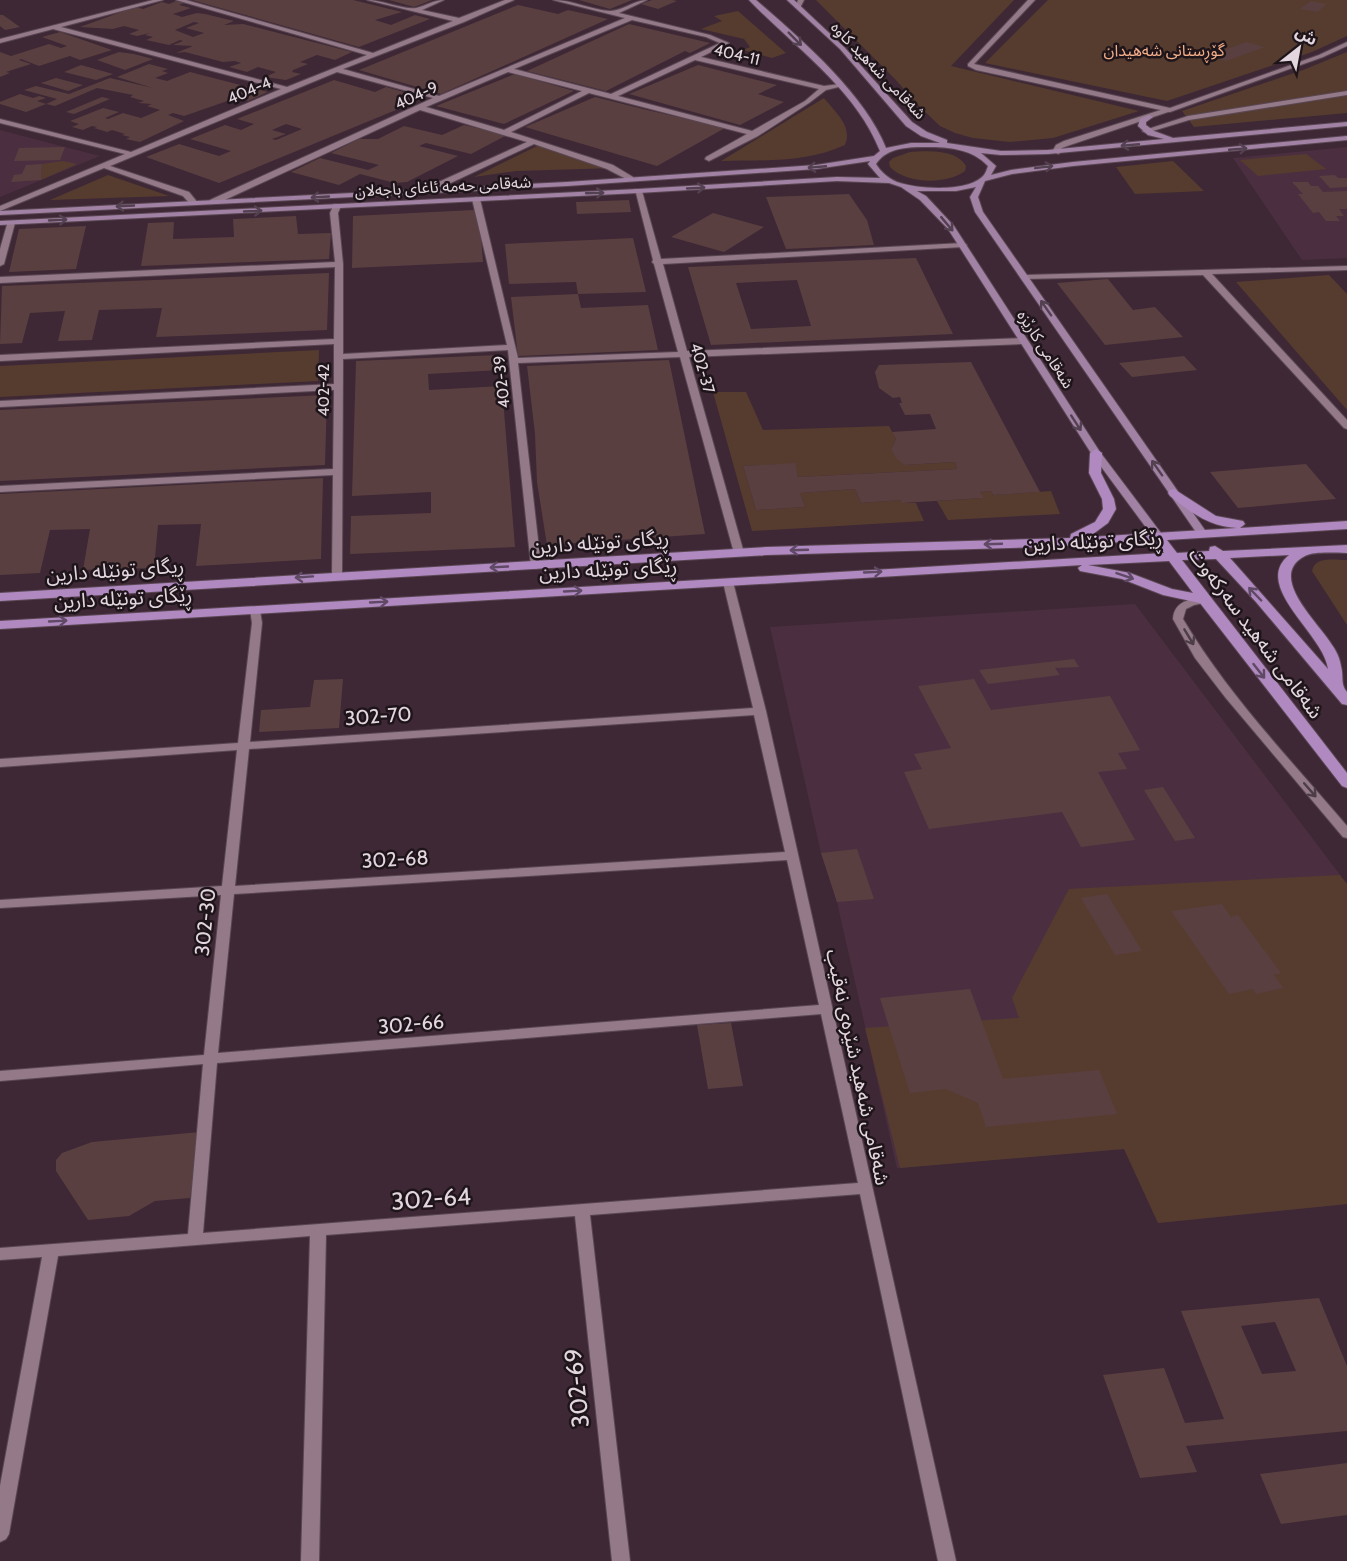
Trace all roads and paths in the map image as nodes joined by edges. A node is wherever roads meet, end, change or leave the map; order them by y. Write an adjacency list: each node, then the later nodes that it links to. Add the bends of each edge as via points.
1 (160, 0): 17 (street)
2 (179, 0): 20 (street)
3 (370, 0): 12 (street)
4 (440, 0): 12 (street); 14 (street, via 436,6)
5 (511, 0): 16 (street, 404-4)
6 (556, 0): 13 (street, 404-11)
7 (644, 0): 13 (street)
8 (752, 0): 24 (main road, شەقامی شەهید کاوە, one-way to 24)
9 (790, 0): 11 (main road, شەقامی شەهید کاوە)
10 (1032, 0): 32 (street, via 970,65)
11 (800, 3): 42 (main road, شەقامی شەهید کاوە, via 909,124)
12 (416, 10): 14 (street)
13 (614, 13): 15 (street, 404-11)
14 (442, 16): 16 (street)
15 (633, 17): 21 (street, 404-11, via 726,44); 23 (street, 404-9)
16 (462, 21): 20 (street, 404-4)
17 (55, 28): 18 (street); 26 (street)
18 (0, 41)
19 (1347, 44): 32 (street)
20 (373, 56): 22 (street, 404-4)
21 (694, 58): 25 (street, 404-11); 29 (street)
22 (338, 70): 26 (street, 404-4); 30 (street)
23 (508, 70): 27 (street); 30 (street, 404-9)
24 (840, 86): 25 (street, 404-11); 43 (main road, شەقامی شەهید کاوە, via 875,128)
25 (824, 87): 38 (street)
26 (288, 89): 45 (street, 404-4)
27 (588, 91): 29 (street); 37 (street)
28 (1347, 93): 36 (street, via 1188,118)
29 (611, 97): 38 (street)
30 (440, 98): 31 (street, 404-9)
31 (421, 108): 37 (street); 58 (street, 404-9)
32 (1170, 110): 33 (street)
33 (1149, 117): 36 (main road, via 1143,121); 44 (street, via 1067,143)
34 (0, 121): 45 (street)
35 (1347, 124): 40 (main road)
36 (1146, 131): 40 (main road)
37 (505, 132): 41 (street)
38 (755, 134): 47 (street)
39 (1347, 138): 50 (main road, one-way to 39, via 1030,169)
40 (1188, 140): 44 (main road, one-way to 44)
41 (534, 141): 49 (street, via 610,167); 55 (street)
42 (961, 148): 43 (main road, via 917,145); 44 (main road, via 1007,153); 50 (main road, via 992,166 992,173)
43 (884, 152): 46 (main road)
44 (1056, 152)
45 (132, 154): 48 (street, 404-4)
46 (875, 158): 49 (main road, شەقامی حەمە ئاغای باجەلان, one-way to 49, via 816,167); 51 (main road, via 873,170)
47 (709, 159)
48 (104, 166): 59 (street, via 186,194); 61 (street, 404-4)
49 (630, 179): 52 (main road, شەقامی حەمە ئاغای باجەلان)
50 (984, 180): 53 (main road, via 938,190); 70 (main road, شەقامی کارێزە, via 975,193 974,204)
51 (888, 181): 53 (main road, شەقامی حەمە ئاغای باجەلان); 54 (main road, شەقامی حەمە ئاغای باجەلان, one-way to 51, via 837,179)
52 (567, 183): 55 (main road, شەقامی حەمە ئاغای باجەلان); 56 (main road)
53 (904, 186): 64 (main road, شەقامی کارێزە, one-way to 64, via 929,204)
54 (638, 191): 56 (main road, شەقامی حەمە ئاغای باجەلان, one-way to 54); 65 (street, 402-37)
55 (424, 192): 58 (main road, شەقامی حەمە ئاغای باجەلان, one-way to 58)
56 (569, 194): 57 (main road, شەقامی حەمە ئاغای باجەلان)
57 (476, 199): 60 (main road, شەقامی حەمە ئاغای باجەلان); 74 (street, 402-39)
58 (213, 202): 59 (main road, شەقامی حەمە ئاغای باجەلان)
59 (194, 203): 61 (main road, شەقامی حەمە ئاغای باجەلان, one-way to 61)
60 (337, 206): 63 (main road, شەقامی حەمە ئاغای باجەلان, one-way to 60); 67 (street, 402-42, via 334,213)
61 (0, 211)
62 (0, 223): 63 (main road, شەقامی حەمە ئاغای باجەلان)
63 (11, 223): 66 (street)
64 (963, 245): 65 (street); 73 (main road, شەقامی کارێزە)
65 (656, 262): 75 (street, 402-37)
66 (0, 264)
67 (339, 264): 71 (street); 72 (street, 402-42)
68 (1347, 268): 69 (street)
69 (1204, 272): 70 (street); 81 (street)
70 (1025, 277): 85 (main road, شەقامی کارێزە, one-way to 70)
71 (0, 280)
72 (339, 341): 76 (street, 402-42); 77 (street)
73 (1022, 341): 75 (street); 82 (main road, شەقامی کارێزە, one-way to 82)
74 (512, 347): 76 (street); 78 (street, 402-39)
75 (684, 355): 78 (street); 93 (street, 402-37)
76 (338, 357): 79 (street, 402-42)
77 (0, 358)
78 (513, 361): 97 (street, 402-39)
79 (338, 387): 80 (street); 83 (street, 402-42)
80 (0, 404)
81 (1347, 426)
82 (1096, 453): 89 (main road, شەقامی کارێزە); 90 (main road, via 1094,469 1109,501 1107,515 1085,534)
83 (338, 472): 84 (street); 98 (street, 402-42)
84 (0, 489)
85 (1174, 493): 86 (main road, via 1207,518 1232,524); 88 (main road, شەقامی کارێزە)
86 (1347, 520)
87 (1347, 525): 88 (main road, ڕیگای تونێلە دارین)
88 (1202, 533): 89 (main road, ڕیگای تونێلە دارین); 94 (main road, شەقامی شەهید سەرکەوت)
89 (1157, 535): 90 (main road, ڕیگای تونێلە دارین); 95 (main road, شەقامی شەهید سەرکەوت)
90 (1065, 541): 93 (main road, ڕیگای تونێلە دارین, one-way to 93)
91 (1347, 549): 92 (main road, ڕێگای تونێلە دارین)
92 (1305, 551): 94 (main road, ڕێگای تونێلە دارین); 104 (main road, via 1292,557 1283,574 1337,655 1340,675)
93 (739, 553): 97 (main road, ڕیگای تونێلە دارین)
94 (1218, 554): 95 (main road, ڕێگای تونێلە دارین); 104 (main road, شەقامی شەهید سەرکەوت, one-way to 94)
95 (1174, 557): 96 (main road, ڕێگای تونێلە دارین); 101 (main road, شەقامی شەهید سەرکەوت)
96 (1005, 565): 99 (main road, ڕێگای تونێلە دارین, one-way to 96); 101 (main road, one-way to 101, via 1029,571 1104,570)
97 (536, 566): 98 (main road, ڕیگای تونێلە دارین, one-way to 98)
98 (337, 575): 100 (main road, ڕیگای تونێلە دارین, one-way to 100)
99 (728, 582): 102 (main road, ڕێگای تونێلە دارین, one-way to 99); 106 (street, شەقامی شەهید شێرەی نەقیب)
100 (0, 597)
101 (1205, 600): 109 (main road, شەقامی شەهید سەرکەوت, one-way to 109); 110 (street, one-way to 110, via 1180,608 1178,619 1229,694)
102 (255, 610): 103 (main road, ڕێگای تونێلە دارین, one-way to 102); 107 (street, 302-30)
103 (0, 625)
104 (1335, 685): 105 (main road, شەقامی شەهید سەرکەوت)
105 (1347, 701)
106 (760, 711): 107 (street, 302-70); 111 (street, شەقامی شەهید شێرەی نەقیب)
107 (244, 745): 108 (street, 302-70); 112 (street, 302-30)
108 (0, 762)
109 (1347, 783)
110 (1347, 834)
111 (792, 856): 112 (street, 302-68); 114 (street, شەقامی شەهید شێرەی نەقیب)
112 (228, 888): 113 (street, 302-68); 115 (street, 302-30)
113 (0, 904)
114 (825, 1009): 115 (street, 302-66); 117 (street, شەقامی شەهید شێرەی نەقیب)
115 (210, 1060): 116 (street, 302-66); 120 (street, 302-30)
116 (0, 1076)
117 (865, 1188): 118 (street, 302-64); 127 (street, شەقامی شەهید شێرەی نەقیب)
118 (582, 1210): 119 (street, 302-64); 126 (street, 302-69)
119 (318, 1230): 120 (street, 302-64); 125 (street)
120 (195, 1239): 121 (street, 302-64)
121 (51, 1251): 122 (street, 302-64); 123 (street)
122 (0, 1254)
123 (2, 1515): 124 (street)
124 (0, 1534)
125 (310, 1561)
126 (621, 1561)
127 (947, 1561)

